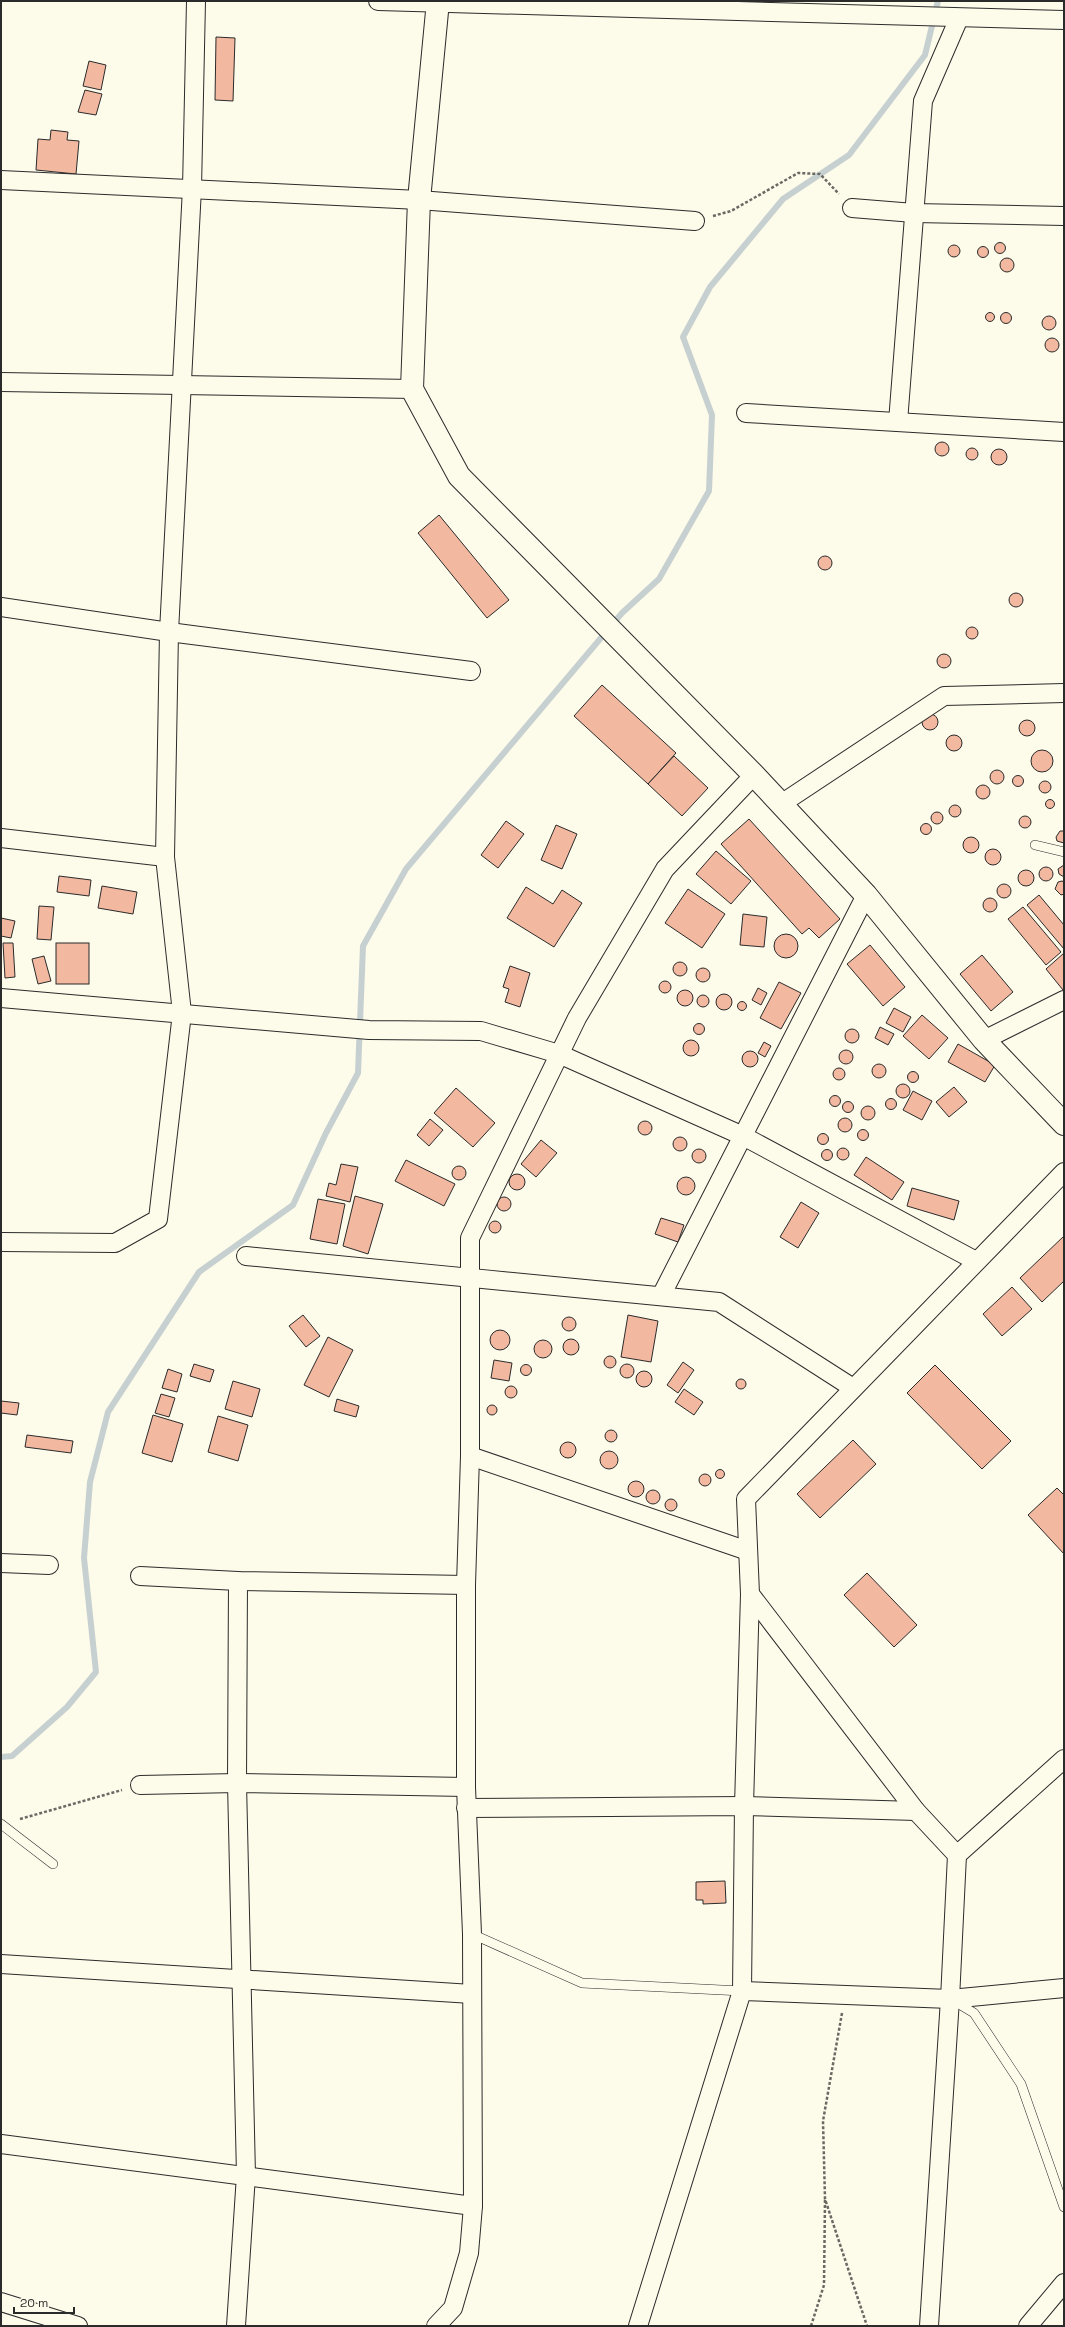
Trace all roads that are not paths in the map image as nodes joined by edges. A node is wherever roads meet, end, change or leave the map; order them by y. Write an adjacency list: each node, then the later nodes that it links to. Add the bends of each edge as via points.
1 (196, 1): 8 (street)
2 (378, 1): 3 (street)
3 (438, 2): 4 (street); 9 (street)
4 (729, 6): 5 (street)
5 (952, 17): 6 (street); 11 (street, via 923,101)
6 (1064, 20)
7 (1, 180): 8 (street)
8 (192, 188): 9 (street); 15 (street)
9 (419, 200): 13 (street); 16 (street)
10 (852, 208): 11 (street)
11 (914, 213): 12 (street); 18 (street)
12 (1064, 216)
13 (695, 221)
14 (1, 382): 15 (street)
15 (182, 385): 16 (street); 21 (street)
16 (412, 389): 24 (street, via 460,476)
17 (746, 413): 18 (street)
18 (898, 422): 19 (street)
19 (1064, 432)
20 (1, 607): 21 (street)
21 (169, 632): 22 (street); 29 (street)
22 (471, 672)
23 (1064, 693): 25 (street, via 944,696)
24 (754, 776): 25 (street); 35 (street, via 666,869 577,1018)
25 (781, 804): 30 (street)
26 (1, 838): 29 (street)
27 (1035, 845): 28 (lane)
28 (1064, 852)
29 (165, 857): 33 (street)
30 (866, 895): 34 (street); 37 (street)
31 (1, 998): 33 (street)
32 (1064, 1000): 34 (street)
33 (182, 1013): 35 (street, via 369,1030 481,1031); 39 (street, via 158,1219 115,1243)
34 (984, 1040): 36 (street)
35 (559, 1054): 37 (street); 42 (street, via 470,1238)
36 (1064, 1124)
37 (743, 1136): 41 (street); 43 (street)
38 (1064, 1172): 41 (street)
39 (1, 1242)
40 (246, 1256): 42 (street)
41 (976, 1261): 44 (street)
42 (471, 1277): 43 (street); 45 (street)
43 (661, 1296): 44 (street, via 719,1302)
44 (853, 1388): 46 (street, via 746,1499)
45 (470, 1456): 46 (street); 51 (street)
46 (748, 1551): 52 (street)
47 (1, 1563): 48 (street)
48 (49, 1565)
49 (140, 1576): 50 (street)
50 (238, 1581): 51 (street); 54 (street)
51 (466, 1585): 56 (street)
52 (750, 1594): 57 (street); 59 (street)
53 (1064, 1759): 61 (street)
54 (237, 1783): 55 (street); 56 (street); 65 (street)
55 (140, 1785)
56 (466, 1787): 58 (street)
57 (744, 1806): 58 (street); 59 (street); 67 (street)
58 (466, 1808): 63 (street)
59 (916, 1811): 61 (street)
60 (1, 1824): 62 (lane)
61 (957, 1855): 69 (street)
62 (53, 1864)
63 (472, 1934): 67 (lane, via 582,1983); 68 (street)
64 (1, 1964): 65 (street)
65 (242, 1980): 68 (street); 71 (street)
66 (1064, 1988): 69 (street)
67 (742, 1991): 69 (street); 79 (street)
68 (472, 1994): 72 (street)
69 (950, 1999): 73 (lane, via 974,2013 1021,2084); 80 (street)
70 (1, 2144): 71 (street)
71 (246, 2175): 72 (street); 77 (street)
72 (473, 2206): 78 (street, via 469,2253 453,2308)
73 (1064, 2207)
74 (1064, 2283): 81 (street)
75 (1, 2302): 76 (street)
76 (78, 2326)
77 (236, 2326)
78 (436, 2326)
79 (638, 2326)
80 (929, 2326)
81 (1028, 2326)

